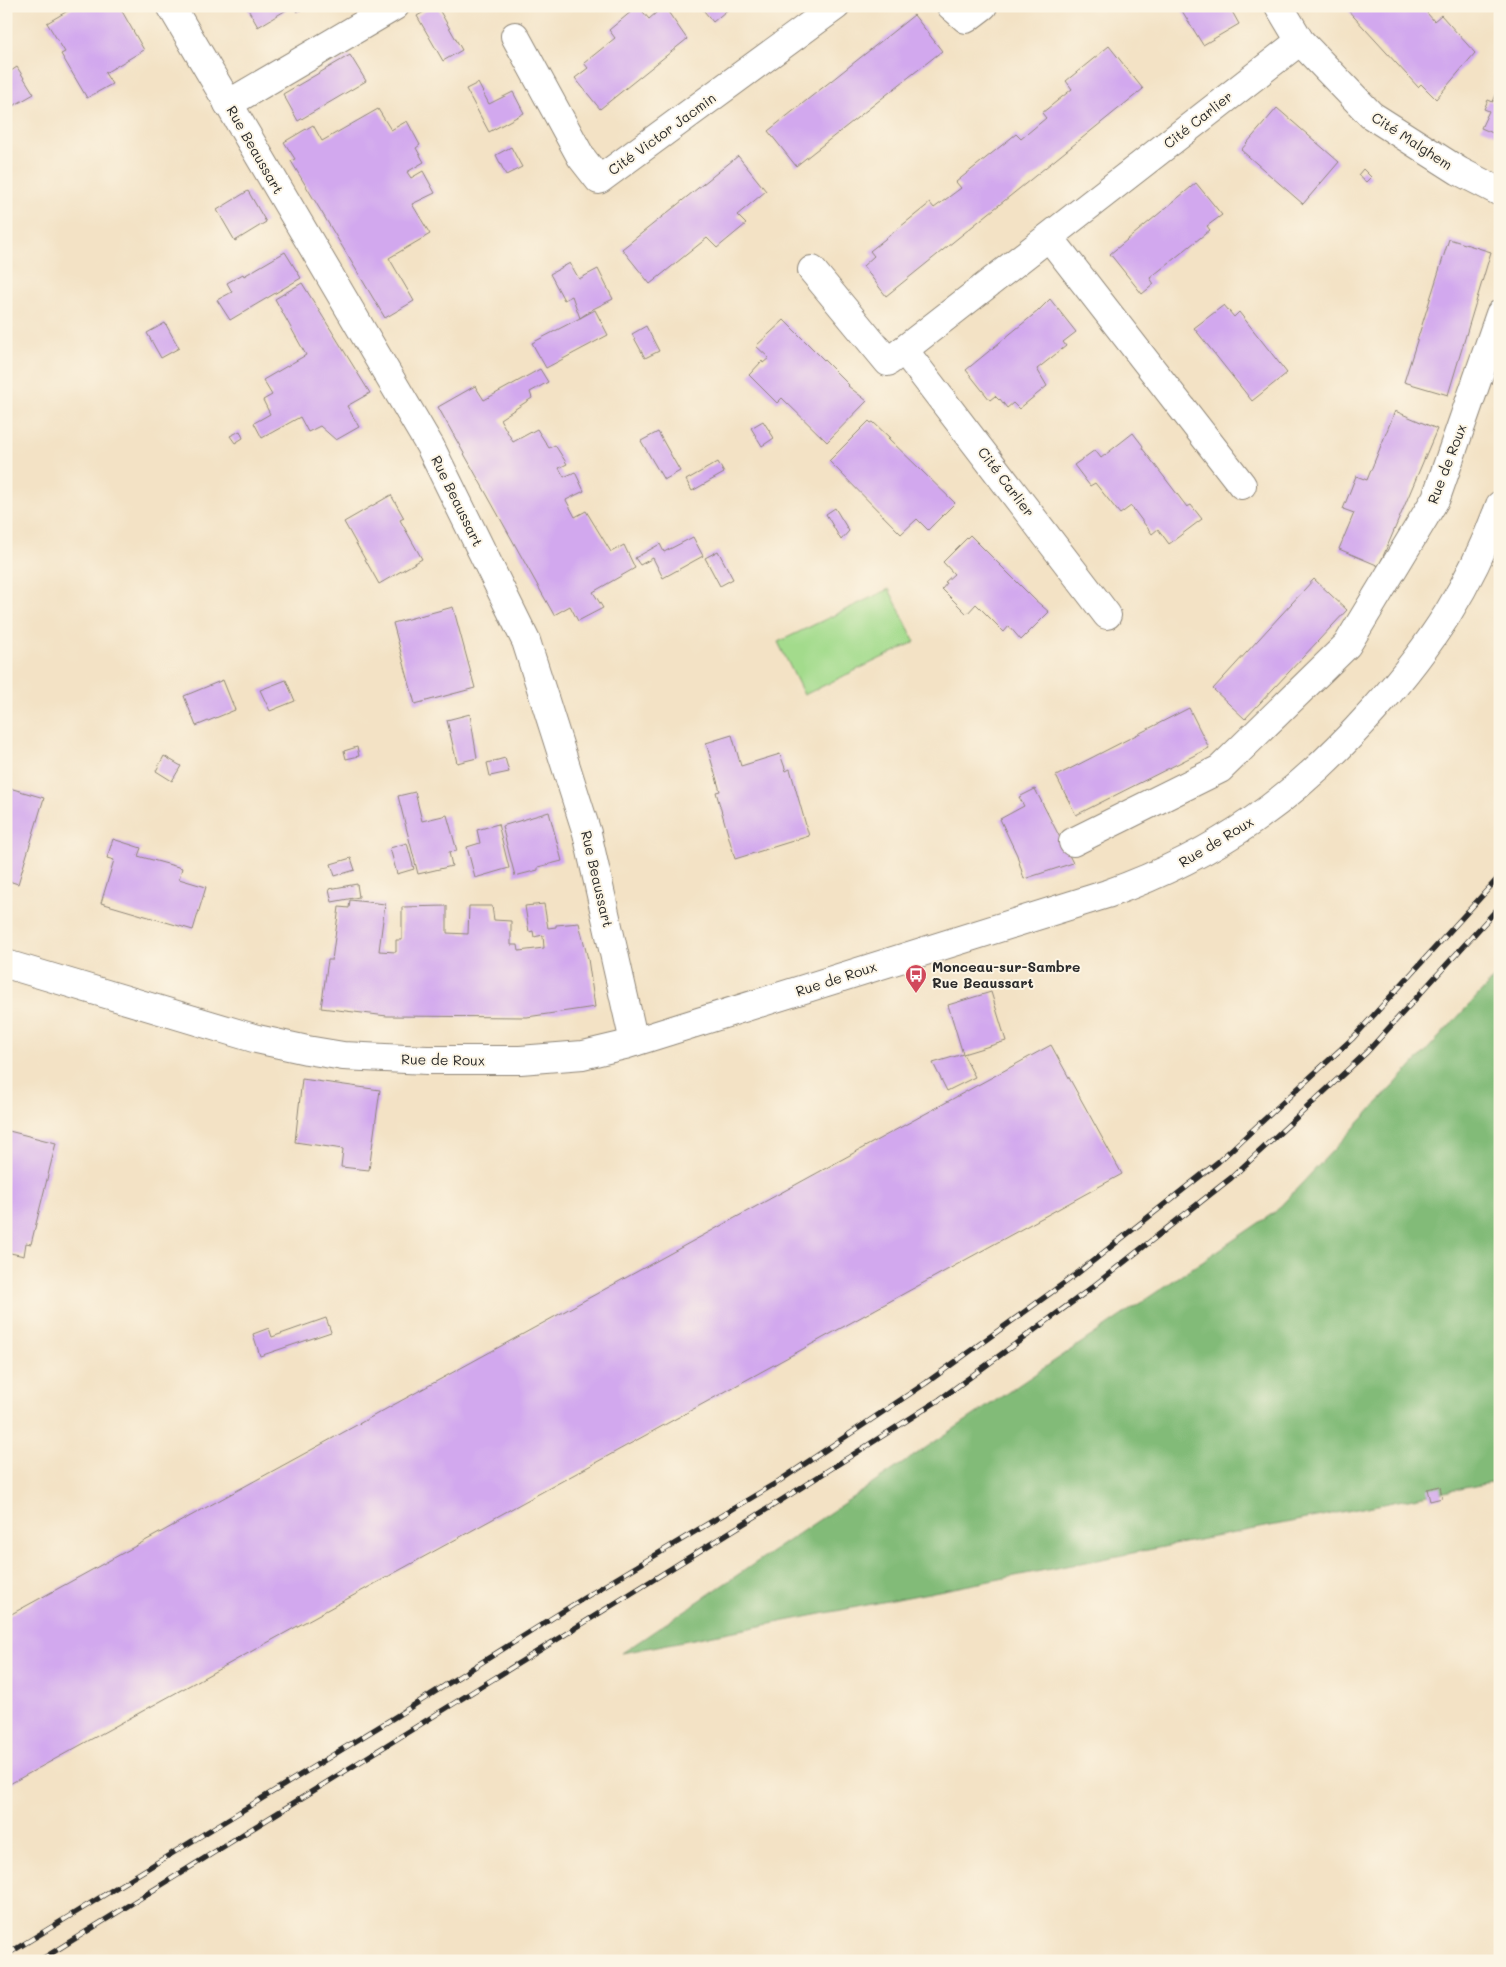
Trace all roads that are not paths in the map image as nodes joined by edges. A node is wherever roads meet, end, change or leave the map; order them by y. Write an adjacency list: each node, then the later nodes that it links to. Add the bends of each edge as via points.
1 (171, 6): 9 (street, Rue Beaussart)
2 (395, 6): 9 (street)
3 (836, 6): 7 (street, Cité Victor Jacmin, via 599,180 581,157)
4 (951, 6): 5 (street, via 966,19)
5 (983, 6)
6 (1279, 6): 8 (street, Cité Malghem)
7 (515, 36)
8 (1300, 41): 10 (street, Cité Malghem, via 1371,115 1458,171); 11 (street, Cité Carlier)
9 (228, 104): 20 (street, Rue Beaussart, via 430,446 526,641 587,833)
10 (1500, 192)
11 (1049, 237): 14 (street, Cité Carlier); 15 (street)
12 (812, 270): 14 (street, Cité Carlier, via 888,362)
13 (1500, 314): 18 (street, Rue de Roux, via 1436,498 1347,645 1220,768)
14 (904, 350): 17 (street, Cité Carlier)
15 (1242, 485)
16 (1500, 505): 20 (street, Rue de Roux, via 1464,589 1405,675 1353,734 1309,777 1278,803 1219,843 1165,872 1107,894)
17 (1107, 615)
18 (1073, 842)
19 (6, 964): 20 (street, Rue de Roux, via 257,1039 334,1055 389,1059 520,1060 583,1055)
20 (634, 1042)

